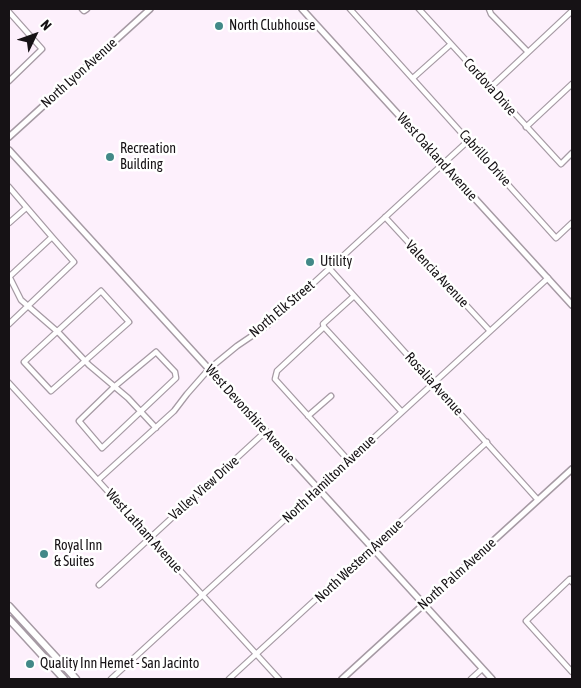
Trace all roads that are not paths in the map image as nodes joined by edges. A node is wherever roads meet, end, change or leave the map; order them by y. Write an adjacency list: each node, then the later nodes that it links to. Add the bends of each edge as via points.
1 (150, 9): 15 (street, North Lyon Avenue)
2 (302, 9): 19 (street, West Oakland Avenue)
3 (350, 9): 10 (street, Cabrillo Drive)
4 (419, 9): 8 (street, Cordova Drive)
5 (489, 9): 9 (street)
6 (572, 11): 9 (street)
7 (9, 12): 11 (street, via 42,48)
8 (451, 44): 10 (street); 13 (street, Cordova Drive)
9 (528, 52): 13 (street)
10 (413, 78): 16 (street, Cabrillo Drive)
11 (9, 81)
12 (572, 84): 14 (street)
13 (490, 88): 14 (street, Cordova Drive)
14 (526, 126): 18 (street, Cordova Drive, via 561,164)
15 (9, 137)
16 (469, 140): 19 (street, North Elk Street); 24 (street, Cabrillo Drive, via 556,238)
17 (9, 150): 37 (street, West Devonshire Avenue)
18 (572, 154)
19 (444, 164): 22 (street, North Elk Street); 28 (street, West Oakland Avenue)
20 (9, 187): 21 (street)
21 (26, 208): 23 (street); 25 (street)
22 (385, 217): 26 (street, North Elk Street); 35 (street, Valencia Avenue)
23 (9, 223)
24 (572, 223)
25 (52, 238): 27 (street); 31 (street, via 74,262)
26 (329, 268): 29 (street, Rosalia Avenue); 37 (street, North Elk Street, via 268,325)
27 (9, 276): 31 (street, via 20,300)
28 (548, 278): 30 (street, West Oakland Avenue); 35 (street, North Hamilton Avenue)
29 (354, 296): 33 (street, via 323,324); 39 (street, Rosalia Avenue)
30 (572, 305)
31 (27, 306): 32 (street); 34 (street)
32 (9, 324)
33 (324, 327): 43 (street); 44 (street, via 277,371 275,379)
34 (56, 331): 36 (street); 36 (street, via 24,362 50,391); 36 (street, via 101,291 129,322)
35 (490, 331): 39 (street, North Hamilton Avenue)
36 (84, 360): 40 (street)
37 (209, 369): 45 (street, North Elk Street); 46 (street, West Devonshire Avenue)
38 (9, 383): 50 (street, West Latham Avenue)
39 (433, 383): 43 (street, North Hamilton Avenue); 47 (street, Rosalia Avenue)
40 (114, 387): 42 (street); 42 (street, via 156,352 175,372 176,378); 42 (street, via 79,420 102,448)
41 (331, 396): 44 (street)
42 (141, 412): 45 (street)
43 (402, 412): 48 (street, North Hamilton Avenue)
44 (308, 416): 48 (street)
45 (156, 428): 50 (street, North Elk Street)
46 (266, 431): 51 (street, West Devonshire Avenue); 53 (street, Valley View Drive)
47 (487, 442): 52 (street, Rosalia Avenue); 54 (street, North Western Avenue)
48 (349, 460): 51 (street, North Hamilton Avenue)
49 (572, 469): 52 (street, North Palm Avenue)
50 (98, 480): 53 (street, West Latham Avenue)
51 (318, 489): 54 (street, West Devonshire Avenue); 57 (street, North Hamilton Avenue)
52 (538, 500): 58 (street, North Palm Avenue)
53 (149, 537): 56 (street, Valley View Drive); 57 (street, West Latham Avenue)
54 (373, 549): 58 (street, West Devonshire Avenue); 61 (street, North Western Avenue)
55 (571, 581): 63 (street, via 526,621)
56 (99, 585)
57 (202, 595): 61 (street, West Latham Avenue); 66 (street, North Hamilton Avenue)
58 (424, 605): 62 (street, West Devonshire Avenue); 69 (street, North Palm Avenue)
59 (9, 606): 65 (main road)
60 (9, 619): 64 (main road)
61 (257, 655): 67 (street, North Western Avenue); 68 (street, West Latham Avenue)
62 (482, 669): 70 (street); 71 (street, West Devonshire Avenue)
63 (572, 672)
64 (64, 679)
65 (76, 679)
66 (111, 679)
67 (230, 679)
68 (278, 679)
69 (342, 679)
70 (471, 679)
71 (492, 679)

